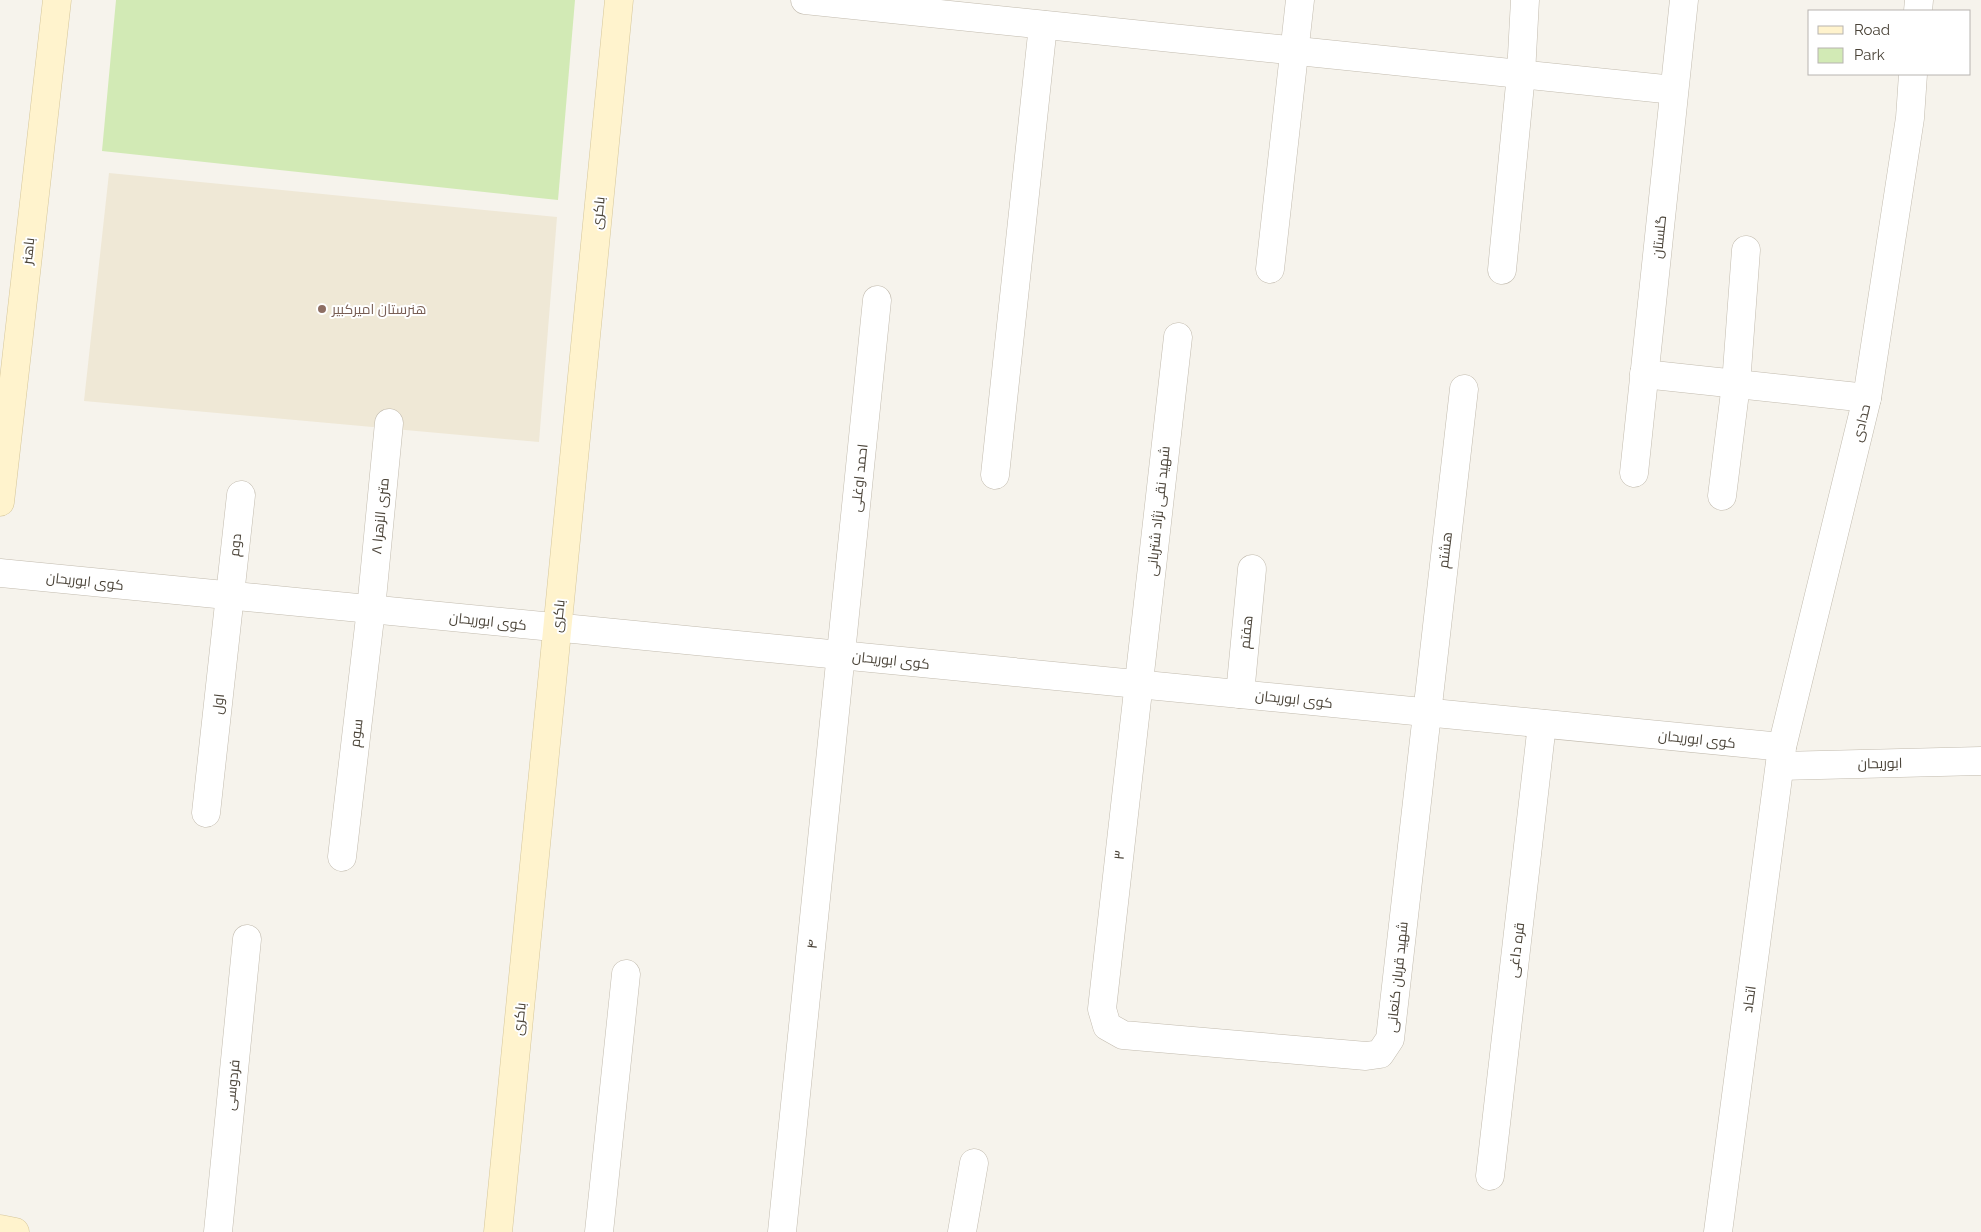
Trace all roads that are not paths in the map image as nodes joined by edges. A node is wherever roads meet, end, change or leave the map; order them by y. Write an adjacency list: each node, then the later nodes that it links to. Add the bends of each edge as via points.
1 (57, 0): 26 (street, باهنر)
2 (619, 0): 31 (street, باکری)
3 (805, 0): 7 (street)
4 (1300, 0): 8 (street)
5 (1525, 0): 9 (street)
6 (1684, 0): 11 (street, گلستان)
7 (1043, 25): 8 (street); 23 (street)
8 (1295, 50): 9 (street); 13 (street)
9 (1521, 74): 11 (street); 14 (street)
10 (1913, 75): 20 (street, حدادی, via 1910,118)
11 (1674, 90): 17 (street, گلستان)
12 (1746, 250): 18 (street)
13 (1270, 269)
14 (1502, 270)
15 (877, 300): 32 (street, احمد اوغلی)
16 (1178, 337): 33 (street, شهید نقی نژاد شتربانی)
17 (1644, 374): 18 (street); 22 (street, گلستان)
18 (1736, 384): 20 (street); 25 (street)
19 (1464, 389): 35 (street, هشتم)
20 (1868, 398): 37 (street, حدادی)
21 (389, 423): 30 (street, ۸ متری الزهرا)
22 (1634, 473)
23 (995, 474)
24 (241, 495): 29 (street, دوم)
25 (1722, 496)
26 (0, 502)
27 (1252, 569): 34 (street, هفتم)
28 (0, 573): 29 (street, کوی ابوریحان)
29 (230, 596): 30 (street, کوی ابوریحان); 39 (street, اول)
30 (371, 609): 31 (street, کوی ابوریحان); 40 (street, سوم)
31 (557, 628): 32 (street, کوی ابوریحان); 49 (street, باکری)
32 (841, 655): 33 (street, کوی ابوریحان); 51 (street, ۴)
33 (1138, 684): 34 (street, کوی ابوریحان); 43 (street, ۳, via 1102,1009)
34 (1240, 694): 35 (street, کوی ابوریحان)
35 (1427, 712): 36 (street, کوی ابوریحان); 43 (street, شهید قربان کنعانی, via 1390,1039 1380,1054 1366,1056 1123,1035)
36 (1542, 724): 37 (street, کوی ابوریحان); 45 (street, قره داغی)
37 (1781, 756): 38 (street, ابوریحان); 53 (street, اتحاد)
38 (1981, 761)
39 (206, 813)
40 (342, 857)
41 (247, 939): 48 (street, فردوسی)
42 (626, 974): 50 (street)
43 (1107, 1026)
44 (974, 1163): 52 (street)
45 (1490, 1176)
46 (0, 1229): 47 (street)
47 (15, 1232)
48 (218, 1232)
49 (498, 1232)
50 (599, 1232)
51 (782, 1232)
52 (962, 1232)
53 (1718, 1232)

